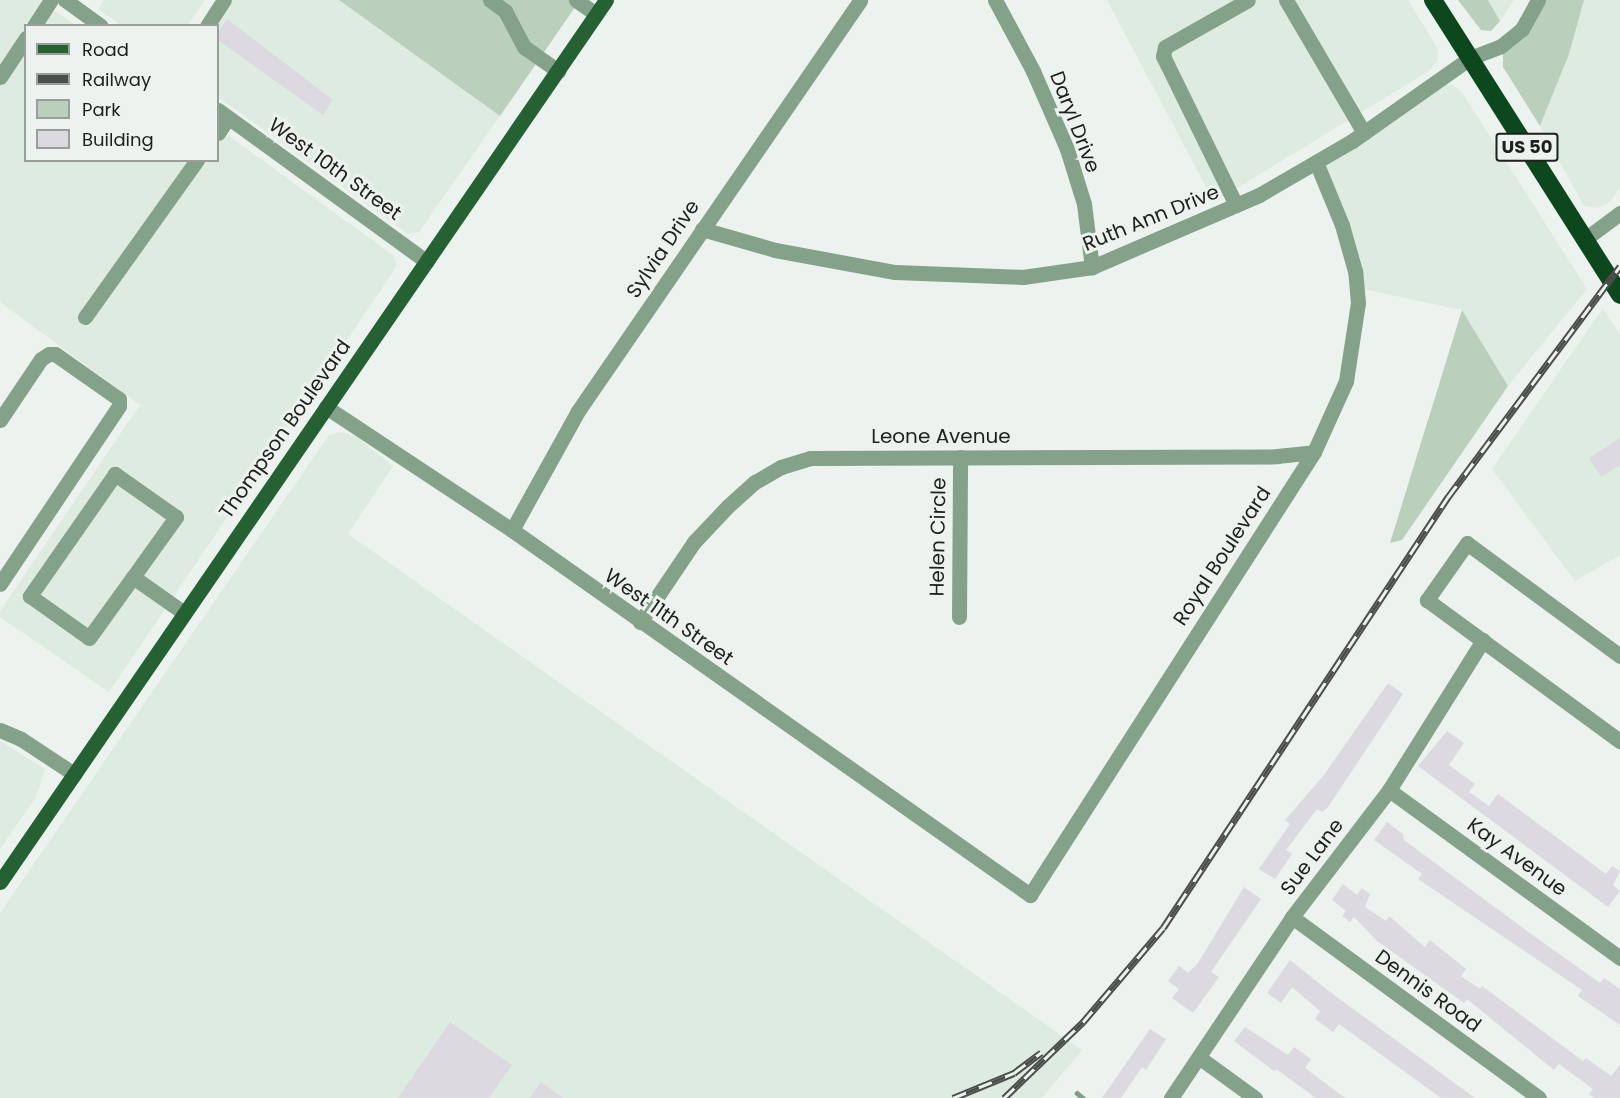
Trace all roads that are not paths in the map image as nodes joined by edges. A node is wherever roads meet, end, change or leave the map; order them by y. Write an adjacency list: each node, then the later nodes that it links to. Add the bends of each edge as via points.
1 (51, 0): 15 (street)
2 (65, 0): 13 (street)
3 (224, 0): 17 (street)
4 (490, 0): 20 (street, via 505,11 524,47)
5 (576, 0): 14 (street)
6 (606, 0): 14 (main road, Thompson Boulevard)
7 (861, 0): 29 (street, Sylvia Drive)
8 (995, 0): 32 (street, Daryl Drive, via 1033,71 1067,149 1084,204)
9 (1248, 0): 27 (street, via 1166,47 1163,56)
10 (1286, 0): 24 (street)
11 (1433, 0): 19 (highway, US 50)
12 (1538, 0): 19 (street, Ruth Ann Drive, via 1522,29 1502,46)
13 (84, 5): 16 (street)
14 (596, 14): 20 (main road, Thompson Boulevard)
15 (35, 24)
16 (99, 24)
17 (208, 24)
18 (24, 41): 21 (street)
19 (1470, 58): 24 (street, Ruth Ann Drive); 30 (highway, US 50)
20 (558, 71): 31 (main road, Thompson Boulevard)
21 (0, 77)
22 (223, 114): 23 (street); 31 (street, West 10th Street)
23 (219, 129)
24 (1364, 133): 26 (street, Ruth Ann Drive)
25 (197, 162): 34 (street)
26 (1316, 162): 27 (street, Ruth Ann Drive); 37 (street, Royal Boulevard, via 1342,225 1358,303 1346,381)
27 (1236, 205): 32 (street, Ruth Ann Drive)
28 (1620, 213): 30 (street)
29 (702, 228): 32 (street, Ruth Ann Drive, via 775,250 895,272 1023,277); 39 (street, Sylvia Drive, via 578,411)
30 (1584, 239): 33 (highway, US 50)
31 (427, 262): 35 (main road, Thompson Boulevard)
32 (1092, 267)
33 (1620, 295)
34 (84, 317)
35 (326, 407): 39 (street, West 11th Street); 42 (main road, Thompson Boulevard)
36 (0, 420): 41 (street, via 49,354 55,354 119,399 119,406)
37 (1314, 452): 38 (street, Leone Avenue, via 1277,456); 51 (street, Royal Boulevard, via 1030,895)
38 (960, 457): 43 (street, Helen Circle); 44 (street, Leone Avenue, via 810,458 781,467 755,482 694,542)
39 (512, 530): 44 (street, West 11th Street)
40 (132, 577): 40 (street, via 89,638 30,596 115,474 176,517); 42 (street)
41 (0, 584)
42 (184, 613): 49 (main road, Thompson Boulevard)
43 (959, 617)
44 (640, 622): 51 (street, West 11th Street)
45 (1483, 640): 46 (street, via 1427,600 1467,543); 48 (street); 50 (street, Sue Lane)
46 (1620, 656)
47 (0, 730): 49 (street)
48 (1620, 741)
49 (74, 774): 52 (main road, Thompson Boulevard)
50 (1389, 790): 53 (street, Sue Lane); 54 (street, Kay Avenue)
51 (986, 864)
52 (0, 882)
53 (1292, 917): 55 (street, Sue Lane); 58 (street, Dennis Road)
54 (1618, 953)
55 (1200, 1058): 56 (street, Sue Lane); 57 (street)
56 (1171, 1098)
57 (1255, 1098)
58 (1539, 1098)

